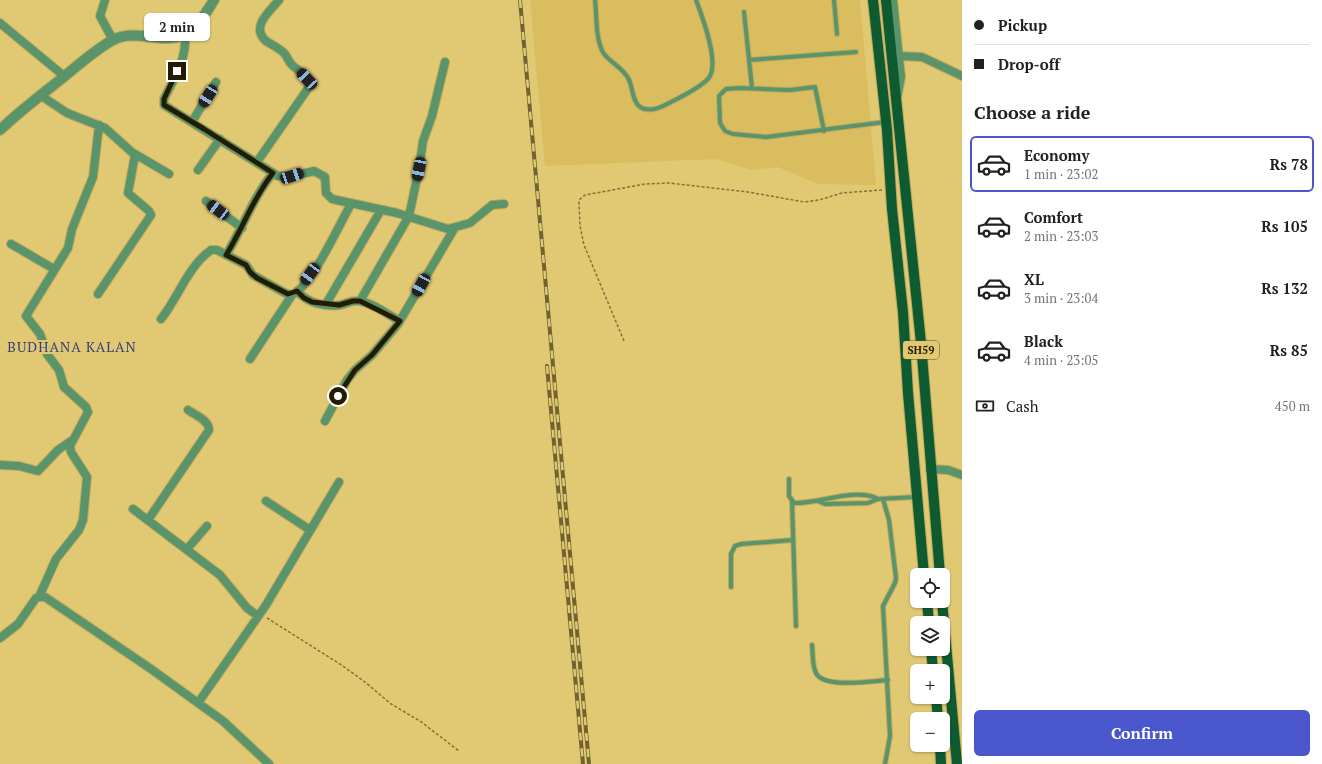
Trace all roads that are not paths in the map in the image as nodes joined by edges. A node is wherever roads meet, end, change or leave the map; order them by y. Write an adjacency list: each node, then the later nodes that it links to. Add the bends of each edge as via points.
1 (105, 0): 14 (street, via 100,12 101,19)
2 (214, 0): 12 (street, via 195,27)
3 (279, 0): 32 (street, via 262,20 260,32 266,40 284,53 289,63 307,79 309,87)
4 (595, 0): 5 (lane, via 599,39 604,53 628,78 636,102 646,110 677,99 703,82 711,73 712,60 708,36)
5 (696, 0)
6 (834, 0): 13 (lane)
7 (873, 0): 26 (main road, SH59)
8 (886, 0): 24 (main road, SH59)
9 (893, 0): 16 (street)
10 (744, 12): 17 (lane)
11 (0, 23): 19 (street)
12 (185, 34): 14 (street, via 174,38 129,35); 25 (street, via 184,57 163,102 165,106)
13 (837, 34)
14 (113, 40): 19 (street)
15 (856, 52): 17 (lane)
16 (899, 56): 20 (street, via 922,57); 24 (street, via 901,78)
17 (749, 60): 22 (lane)
18 (445, 62): 40 (street, via 435,107 423,141)
19 (64, 76): 23 (street)
20 (962, 76)
21 (216, 82): 25 (street)
22 (752, 88): 29 (lane, via 790,90 816,87); 29 (lane, via 732,88 720,93 720,120 722,127 728,132 741,136 766,137)
23 (40, 95): 27 (street, via 67,113); 28 (street)
24 (896, 103): 57 (main road, SH59, via 921,343)
25 (192, 122): 30 (street)
26 (886, 122): 29 (lane); 61 (main road, SH59)
27 (99, 125): 31 (street); 45 (street, via 91,182 72,229 68,248)
28 (0, 130)
29 (824, 131)
30 (220, 139): 32 (street); 33 (street)
31 (135, 154): 35 (street); 47 (street, via 128,193 151,215)
32 (257, 162): 34 (street)
33 (198, 170)
34 (273, 173): 37 (street, via 286,177 309,171 316,172 325,177 328,196); 41 (street, via 257,194)
35 (168, 174)
36 (206, 201): 41 (street)
37 (351, 204): 39 (street); 46 (street, via 316,267)
38 (504, 204): 42 (street, via 488,207 476,219)
39 (381, 210): 40 (street); 49 (street)
40 (408, 216): 42 (street, via 444,229); 48 (street)
41 (242, 228): 44 (street)
42 (454, 229): 51 (street)
43 (11, 244): 45 (street)
44 (226, 255): 46 (street, via 246,265 257,278 285,293); 50 (street, via 217,250 209,251 191,272)
45 (54, 269): 55 (street, via 26,317 40,334 47,354 59,370 64,387 87,409 87,414)
46 (295, 293): 49 (street, via 312,302); 52 (street)
47 (98, 294)
48 (360, 301): 49 (street, via 339,305); 51 (street)
49 (326, 304)
50 (161, 319)
51 (400, 321): 54 (street, via 347,380)
52 (250, 359)
53 (188, 410): 68 (street, via 208,424 209,430)
54 (325, 421)
55 (71, 441): 56 (street, via 58,450 38,471); 76 (street, via 71,452 87,476 83,520 80,530 56,559)
56 (0, 465)
57 (930, 469): 58 (street, via 948,470); 74 (main road, SH59)
58 (962, 475)
59 (789, 479): 65 (lane, via 789,496)
60 (339, 482): 70 (street)
61 (917, 496): 63 (lane); 73 (main road, SH59)
62 (878, 499): 63 (lane); 66 (lane, via 869,496 836,497); 66 (lane, via 868,503 825,504)
63 (884, 499): 83 (lane, via 896,578 884,606)
64 (266, 501): 70 (street)
65 (792, 501): 66 (lane); 71 (lane)
66 (818, 501)
67 (133, 509): 68 (street)
68 (148, 520): 72 (street)
69 (206, 526): 72 (street)
70 (310, 530): 77 (street)
71 (793, 540): 75 (lane, via 735,546 731,554); 78 (lane)
72 (187, 549): 77 (street, via 224,578 247,608)
73 (923, 568)
74 (939, 568)
75 (731, 587)
76 (39, 597): 79 (street, via 13,630); 84 (street, via 45,597)
77 (259, 615): 84 (street)
78 (796, 626)
79 (0, 638)
80 (812, 645): 83 (lane, via 816,673 824,680 848,683)
81 (944, 656): 90 (main road)
82 (948, 656): 85 (main road)
83 (888, 680): 88 (lane, via 890,736)
84 (198, 703): 87 (street)
85 (958, 745): 91 (main road)
86 (940, 752): 89 (main road)
87 (269, 764)
88 (885, 764)
89 (941, 764)
90 (951, 764)
91 (957, 764)

